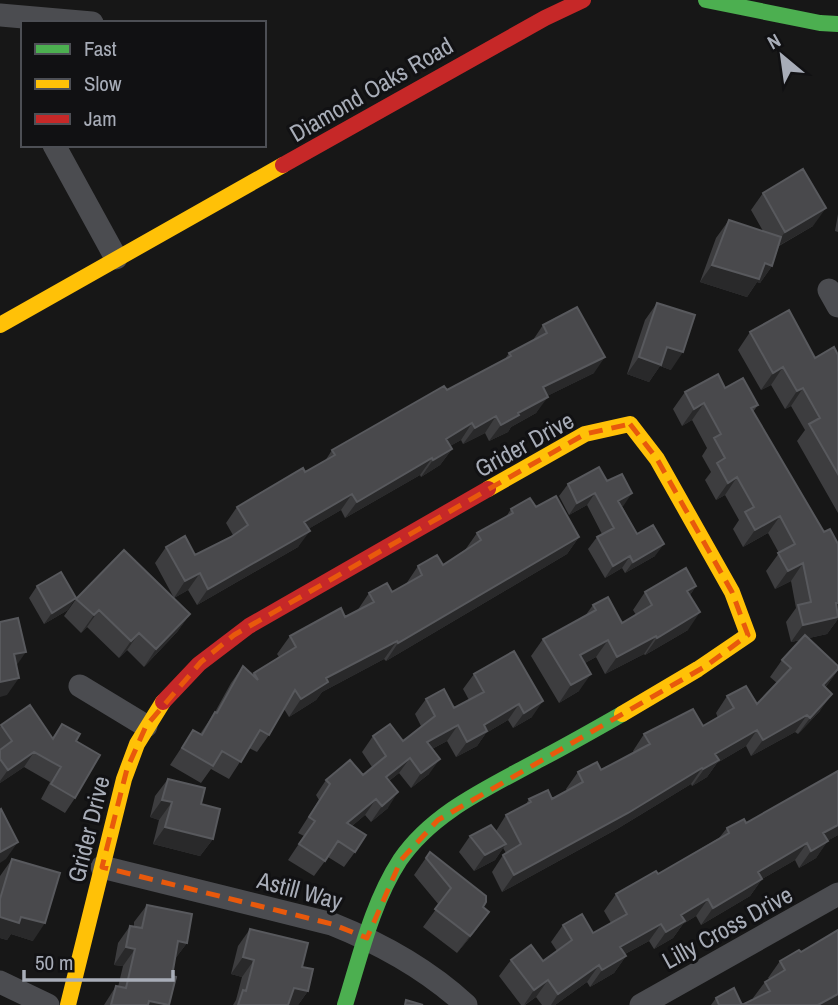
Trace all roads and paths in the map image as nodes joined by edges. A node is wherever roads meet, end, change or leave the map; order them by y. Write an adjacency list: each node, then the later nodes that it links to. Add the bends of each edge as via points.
1 (583, 0): 7 (street, Diamond Oaks Road)
2 (706, 0): 5 (street)
3 (0, 15): 4 (street)
4 (37, 21)
5 (838, 24)
6 (55, 147): 7 (street)
7 (116, 258): 8 (street, Diamond Oaks Road)
8 (0, 325)
9 (79, 686): 10 (street)
10 (146, 726): 11 (street, Grider Drive, via 127,769); 13 (street, Grider Drive, via 201,662 234,635 586,434 630,424 657,459 732,592 748,635 706,666 438,820 401,860)
11 (102, 867): 13 (street, Astill Way, via 332,924); 16 (street, Grider Drive)
12 (838, 894): 19 (street, Lilly Cross Drive)
13 (367, 938): 17 (street); 18 (street, Astill Way, via 417,966)
14 (0, 982): 15 (street)
15 (48, 1005)
16 (68, 1005)
17 (345, 1005)
18 (466, 1005)
19 (641, 1005)

